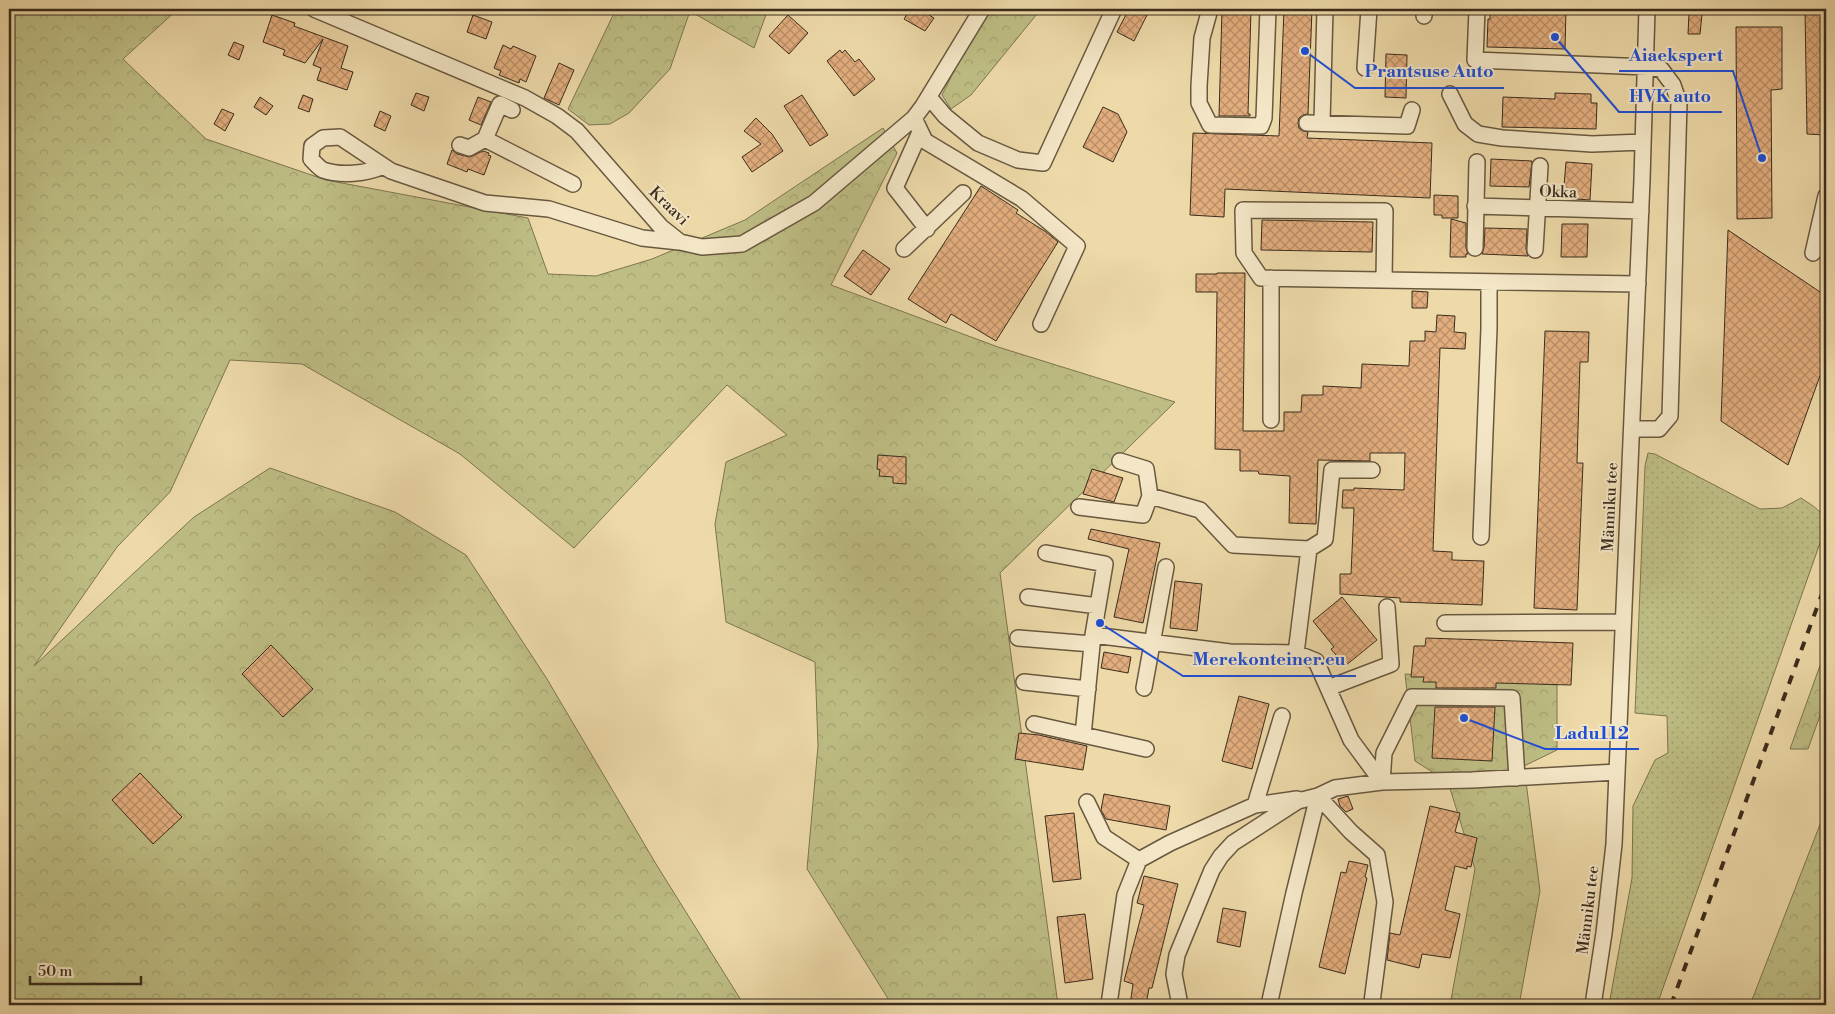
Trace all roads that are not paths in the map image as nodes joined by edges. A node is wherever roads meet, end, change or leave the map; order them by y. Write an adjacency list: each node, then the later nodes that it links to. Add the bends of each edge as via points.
1 (314, 9): 30 (street, Kraavi, via 525,98 557,116 576,131 661,227)
2 (982, 9): 13 (street, Kraavi)
3 (1210, 9): 4 (street, via 1202,38 1200,103 1210,125 1260,126 1264,118)
4 (1268, 9)
5 (1324, 9): 15 (street, via 1314,123 1407,126)
6 (1369, 9): 11 (street)
7 (1477, 9): 10 (street, via 1475,60)
8 (1647, 9): 10 (street, Männiku tee)
9 (1113, 11): 13 (street, via 1043,163 1018,160 978,143 945,116)
10 (1647, 67): 18 (street, Männiku tee); 41 (street, via 1661,69 1673,85 1679,103 1670,416 1659,429)
11 (1365, 68)
12 (1450, 94): 18 (street, via 1465,124 1478,134 1592,144)
13 (930, 97): 16 (street, Kraavi)
14 (512, 110): 17 (street, via 500,104)
15 (1412, 110)
16 (917, 125): 29 (street, via 896,188); 30 (street, Kraavi, via 814,203 758,237 742,244 702,248); 39 (street, via 925,141 1022,199 1077,246)
17 (485, 139): 19 (street, via 469,148); 23 (street)
18 (1644, 142): 28 (street, Männiku tee)
19 (460, 145)
20 (1477, 162): 26 (street)
21 (383, 166): 30 (street, via 485,203 549,209 642,238)
22 (1540, 166): 27 (street)
23 (573, 184)
24 (963, 193): 29 (street)
25 (1826, 196): 34 (street)
26 (1475, 206): 27 (street, Okka); 31 (street)
27 (1538, 208): 28 (street, Okka); 33 (street)
28 (1641, 211): 38 (street, Männiku tee)
29 (927, 229): 32 (street)
30 (680, 242)
31 (1475, 248)
32 (904, 249)
33 (1535, 250)
34 (1812, 253)
35 (1271, 278): 36 (street); 36 (street, via 1261,278 1244,253 1244,210 1385,211); 40 (street)
36 (1384, 280): 37 (street)
37 (1489, 282): 38 (street); 46 (street)
38 (1638, 284): 41 (street, Männiku tee)
39 (1041, 324)
40 (1271, 420)
41 (1632, 429): 53 (street, Männiku tee)
42 (1120, 462): 44 (street, via 1146,469)
43 (1372, 470): 47 (street, via 1332,470 1325,539)
44 (1150, 496): 45 (street, via 1142,515); 47 (street, via 1200,510 1233,545)
45 (1079, 507)
46 (1481, 536)
47 (1309, 549): 58 (street)
48 (1046, 553): 51 (street, via 1105,564)
49 (1166, 567): 57 (street)
50 (1028, 597): 51 (street)
51 (1098, 606): 56 (street)
52 (1387, 607): 61 (street, via 1391,664)
53 (1623, 622): 54 (street); 67 (street, Männiku tee)
54 (1445, 623)
55 (1018, 638): 56 (street)
56 (1093, 640): 57 (street); 62 (street)
57 (1152, 642): 58 (street, via 1230,652); 60 (street)
58 (1296, 653): 61 (street, via 1316,661)
59 (1024, 682): 62 (street)
60 (1144, 688)
61 (1328, 688): 69 (street, via 1351,740)
62 (1088, 689): 65 (street)
63 (1282, 716): 72 (street)
64 (1034, 724): 65 (street)
65 (1083, 735): 66 (street)
66 (1146, 749)
67 (1617, 772): 68 (street); 78 (street, Männiku tee, via 1612,858)
68 (1517, 778): 69 (street); 69 (street, via 1512,698 1412,697 1384,753)
69 (1382, 782): 70 (street, via 1335,788)
70 (1318, 796): 72 (street); 75 (street, via 1298,801 1234,843 1221,856 1212,870 1177,955 1174,974); 76 (street); 77 (street, via 1377,855 1385,902)
71 (1086, 802): 73 (street, via 1104,836)
72 (1255, 805): 73 (street, via 1170,842)
73 (1139, 860): 74 (street, via 1125,895)
74 (1109, 1004)
75 (1180, 1005)
76 (1269, 1005)
77 (1370, 1005)
78 (1593, 1005)

